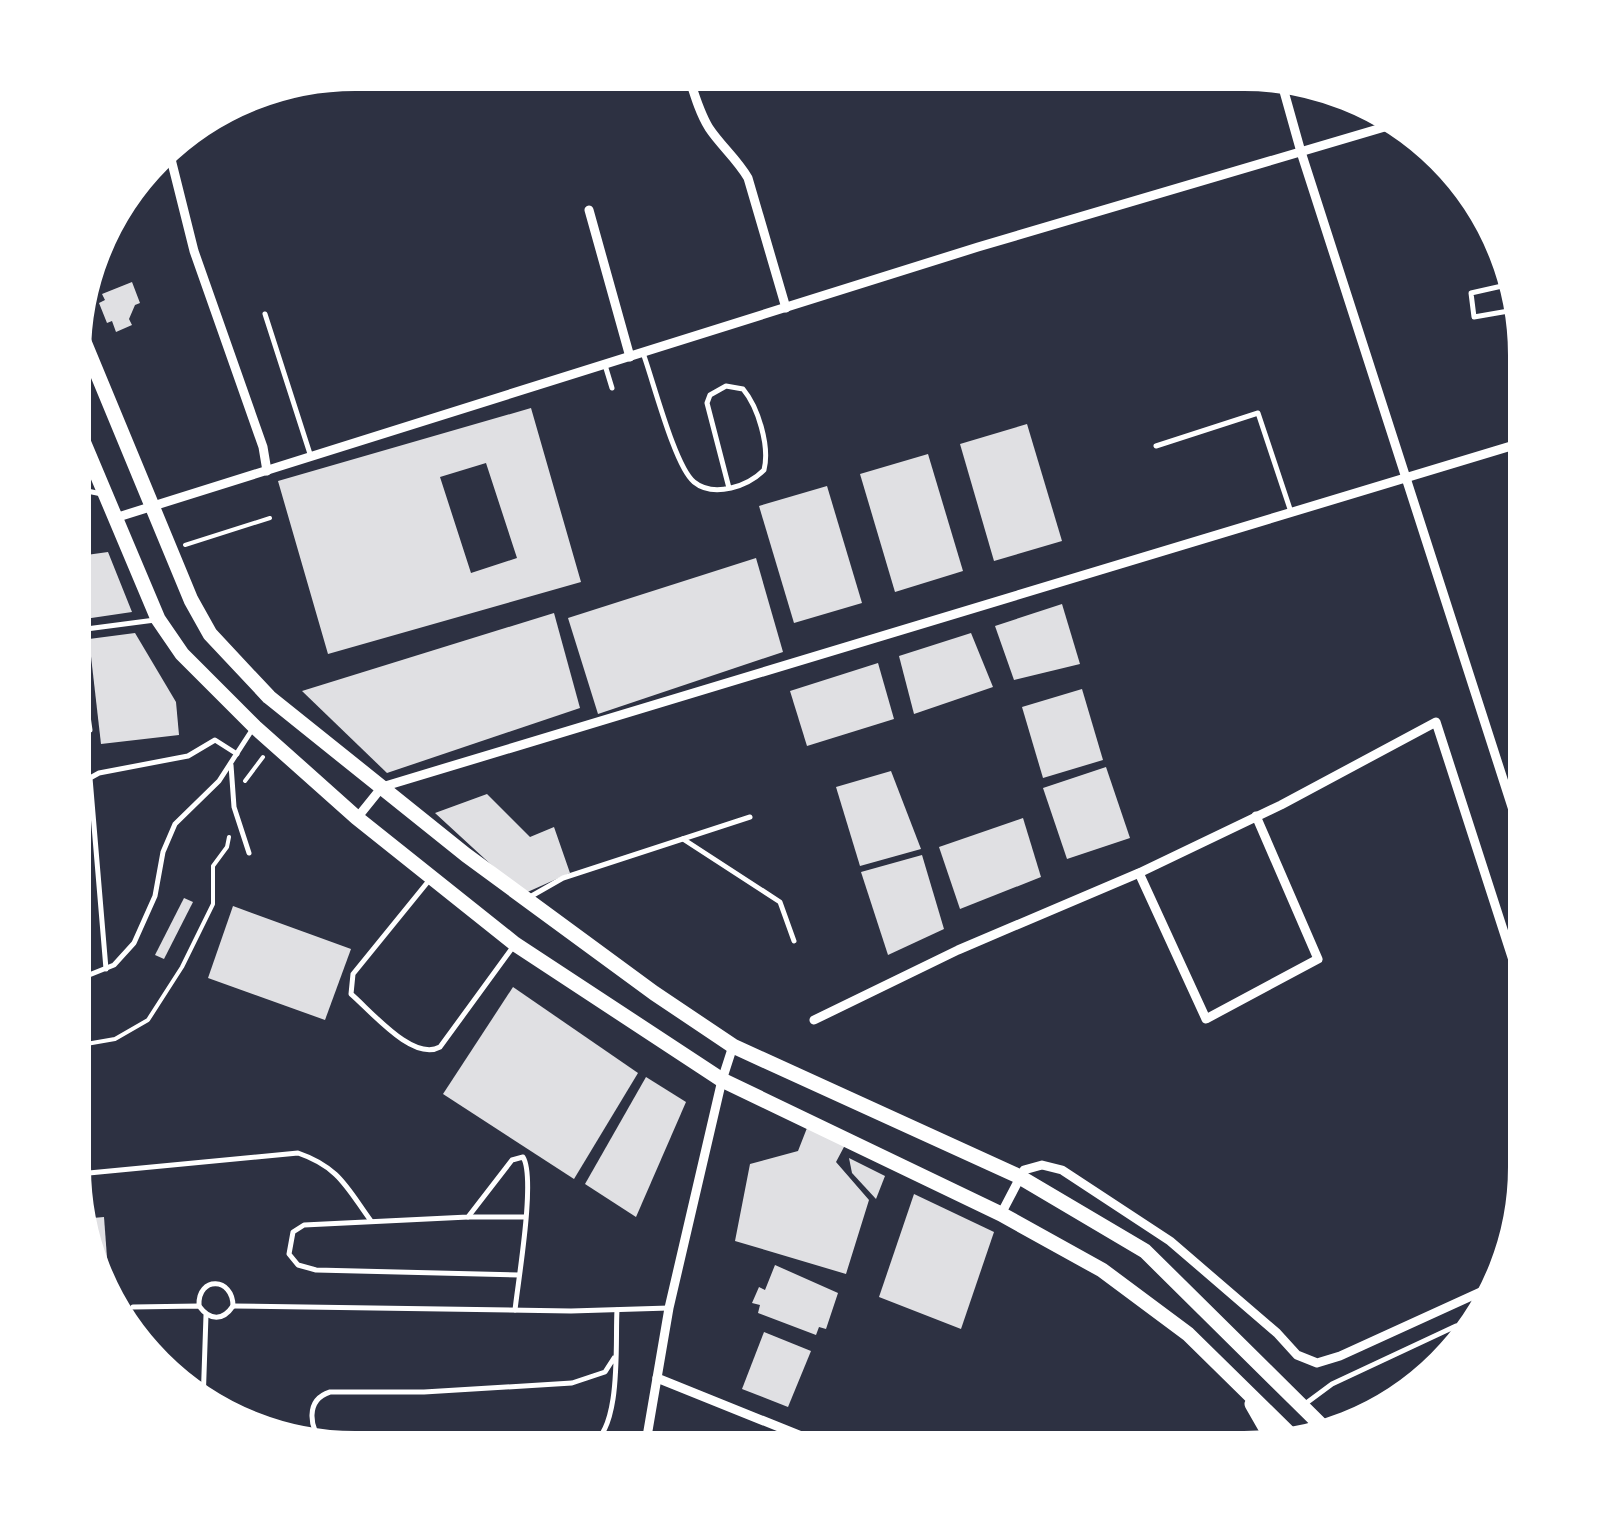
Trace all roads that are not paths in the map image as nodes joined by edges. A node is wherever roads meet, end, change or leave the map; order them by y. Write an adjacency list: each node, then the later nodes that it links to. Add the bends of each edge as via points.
1 (692, 86): 8 (street, via 711,132 748,178)
2 (1283, 89): 4 (street)
3 (1387, 126): 4 (street)
4 (1301, 152): 8 (street); 21 (street)
5 (171, 158): 20 (street, via 194,252)
6 (589, 210): 13 (street)
7 (1505, 285): 9 (lane, via 1471,293 1474,317)
8 (786, 308): 12 (street)
9 (1510, 311)
10 (264, 314): 19 (lane)
11 (86, 345): 25 (main road)
12 (643, 352): 13 (street); 22 (lane, via 687,475 709,490)
13 (630, 357): 14 (street)
14 (605, 364): 15 (lane); 19 (street)
15 (612, 388)
16 (1513, 445): 21 (street)
17 (85, 446): 24 (main road)
18 (1156, 446): 26 (lane, via 1258,413)
19 (311, 457): 20 (street)
20 (267, 471): 25 (street)
21 (1407, 478): 26 (street); 36 (street)
22 (729, 488): 22 (lane, via 757,477 766,463 749,396 735,386 717,390 708,403)
23 (85, 490): 24 (lane)
24 (105, 494): 27 (main road)
25 (152, 506): 27 (street); 35 (main road, via 210,634 269,697)
26 (1291, 512): 35 (street)
27 (114, 518): 28 (main road)
28 (158, 620): 29 (lane); 31 (main road)
29 (85, 630)
30 (85, 702): 32 (lane)
31 (254, 727): 33 (lane); 39 (main road)
32 (85, 730)
33 (237, 754): 34 (lane); 48 (lane, via 215,740 188,756 90,778)
34 (231, 762): 41 (lane, via 234,807); 48 (lane, via 175,824 148,916 134,943)
35 (382, 787): 39 (street); 44 (main road)
36 (1514, 811)
37 (1256, 816): 42 (street); 42 (street, via 1318,958 1206,1019); 47 (street, via 1436,722)
38 (750, 817): 40 (lane)
39 (357, 818): 43 (main road)
40 (683, 839): 44 (lane, via 563,878); 45 (lane, via 780,902)
41 (249, 854)
42 (1140, 873): 50 (street)
43 (431, 878): 46 (main road); 46 (lane, via 350,984 352,994 407,1043 420,1051 440,1047)
44 (526, 899): 51 (main road)
45 (794, 941)
46 (516, 944): 52 (main road)
47 (1514, 963)
48 (106, 969): 49 (lane)
49 (86, 977)
50 (814, 1020)
51 (733, 1046): 52 (street); 54 (main road)
52 (722, 1080): 55 (main road); 64 (street)
53 (86, 1173): 58 (lane, via 298,1153 337,1174)
54 (1018, 1176): 55 (street); 60 (street, via 1054,1166 1120,1205 1297,1354 1317,1363); 73 (main road, via 1145,1251)
55 (1001, 1214): 71 (main road, via 1102,1270 1188,1334)
56 (468, 1217): 57 (lane); 57 (lane, via 517,1156 529,1175); 58 (lane)
57 (525, 1217): 59 (lane)
58 (371, 1221): 59 (lane, via 304,1225 293,1232 289,1254 298,1266 316,1270)
59 (519, 1275): 65 (lane)
60 (1483, 1292)
61 (199, 1306): 62 (lane, via 198,1294 216,1282 233,1294); 63 (lane); 67 (lane)
62 (234, 1306): 65 (lane); 67 (lane, via 227,1315)
63 (133, 1307)
64 (670, 1308): 66 (lane); 70 (street)
65 (515, 1310): 66 (lane)
66 (617, 1310): 69 (lane)
67 (206, 1315): 72 (lane)
68 (1462, 1326): 73 (lane, via 1332,1384)
69 (614, 1358): 76 (lane, via 605,1372 572,1383 330,1392 314,1403); 78 (lane, via 610,1414)
70 (658, 1378): 79 (street); 80 (street)
71 (1242, 1387): 75 (main road); 77 (main road)
72 (203, 1390)
73 (1303, 1406): 74 (main road)
74 (1321, 1425)
75 (1289, 1433)
76 (317, 1434)
77 (1271, 1435)
78 (599, 1437)
79 (647, 1437)
80 (803, 1437)

